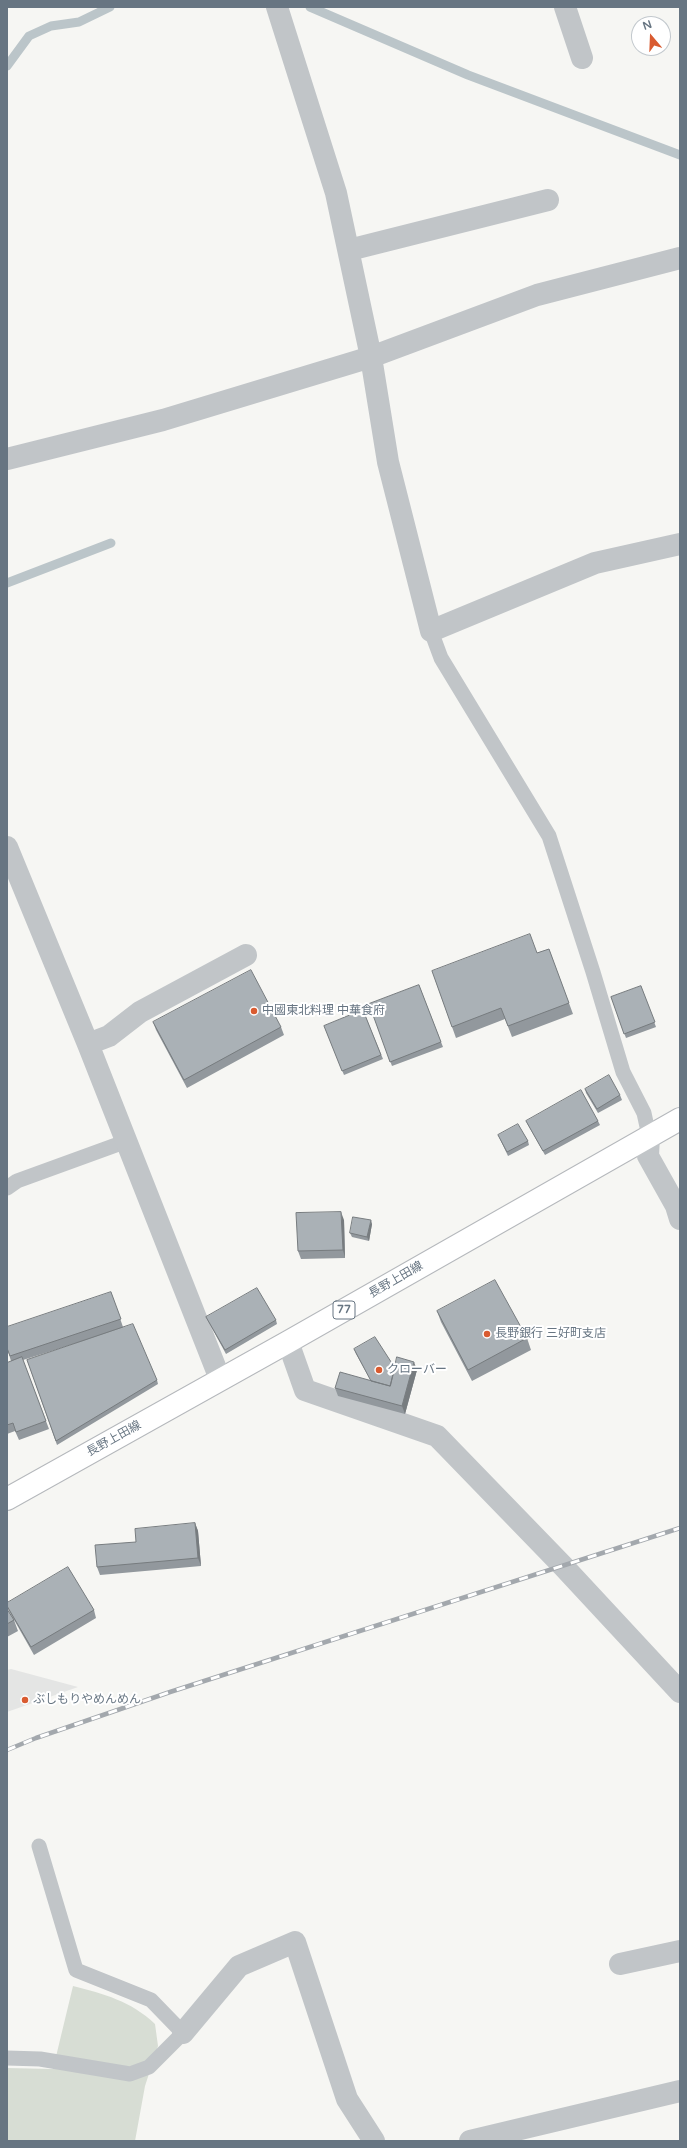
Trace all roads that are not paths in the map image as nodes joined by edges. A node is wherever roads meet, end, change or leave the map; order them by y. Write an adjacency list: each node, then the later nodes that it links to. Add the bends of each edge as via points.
1 (277, 7): 5 (street, via 336,193)
2 (565, 7): 3 (street)
3 (582, 58)
4 (548, 200): 5 (street)
5 (349, 250): 7 (street)
6 (680, 258): 7 (street, via 537,295)
7 (371, 357): 8 (street, via 163,420); 10 (street, via 388,462)
8 (7, 459)
9 (680, 544): 10 (street, via 595,562)
10 (431, 631): 15 (lane, via 441,658 549,836 623,1072 644,1113)
11 (7, 847): 13 (street)
12 (246, 955): 13 (street, via 140,1012 109,1036)
13 (88, 1044): 16 (street)
14 (680, 1119): 15 (main road, 長野上田線 / 77)
15 (648, 1136): 18 (street, via 648,1156 676,1206); 19 (main road, 長野上田線 / 77)
16 (127, 1141): 17 (lane, via 16,1181); 20 (street)
17 (7, 1188)
18 (680, 1219)
19 (288, 1342): 20 (main road, 長野上田線 / 77); 22 (street, via 305,1390 437,1436)
20 (220, 1379): 21 (main road, 長野上田線 / 77)
21 (7, 1499)
22 (680, 1692)
23 (39, 1846): 26 (lane, via 76,1970 151,2000)
24 (680, 1951): 25 (street)
25 (620, 1964)
26 (183, 2033): 27 (lane, via 149,2067 130,2074 40,2058); 29 (street, via 239,1966 295,1942 347,2099)
27 (7, 2058)
28 (680, 2091): 30 (street)
29 (374, 2141)
30 (470, 2141)

